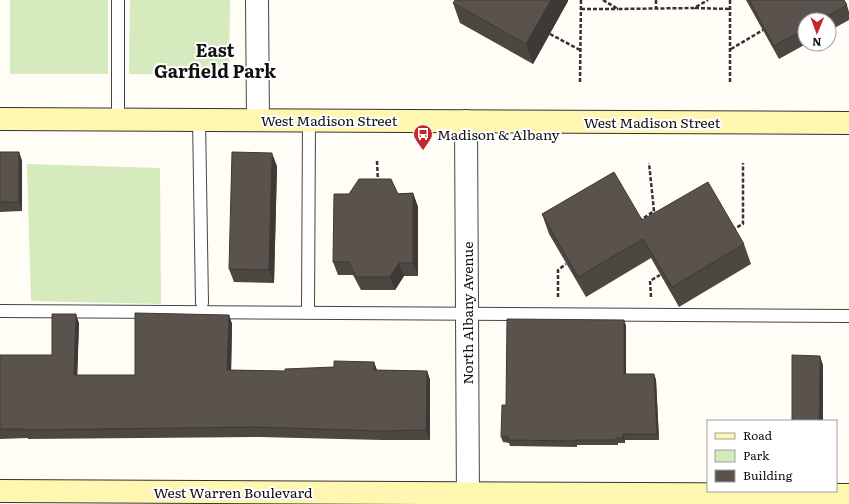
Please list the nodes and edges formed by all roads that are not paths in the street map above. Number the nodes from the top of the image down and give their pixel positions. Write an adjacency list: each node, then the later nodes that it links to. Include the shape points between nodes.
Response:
1 (118, 0): 5 (lane)
2 (257, 0): 6 (street)
3 (0, 119): 5 (main road, West Madison Street)
4 (199, 119): 5 (main road, West Madison Street); 6 (main road, West Madison Street); 10 (lane)
5 (118, 120)
6 (258, 120): 7 (main road, West Madison Street)
7 (309, 120): 8 (main road, West Madison Street); 12 (lane)
8 (466, 121): 9 (main road, West Madison Street); 13 (street, North Albany Avenue)
9 (849, 123)
10 (202, 303)
11 (0, 312): 12 (lane)
12 (308, 313): 13 (lane)
13 (467, 314): 14 (lane); 17 (street, North Albany Avenue)
14 (849, 316)
15 (0, 491): 17 (main road, West Warren Boulevard)
16 (849, 495): 17 (main road, West Warren Boulevard)
17 (468, 499)

